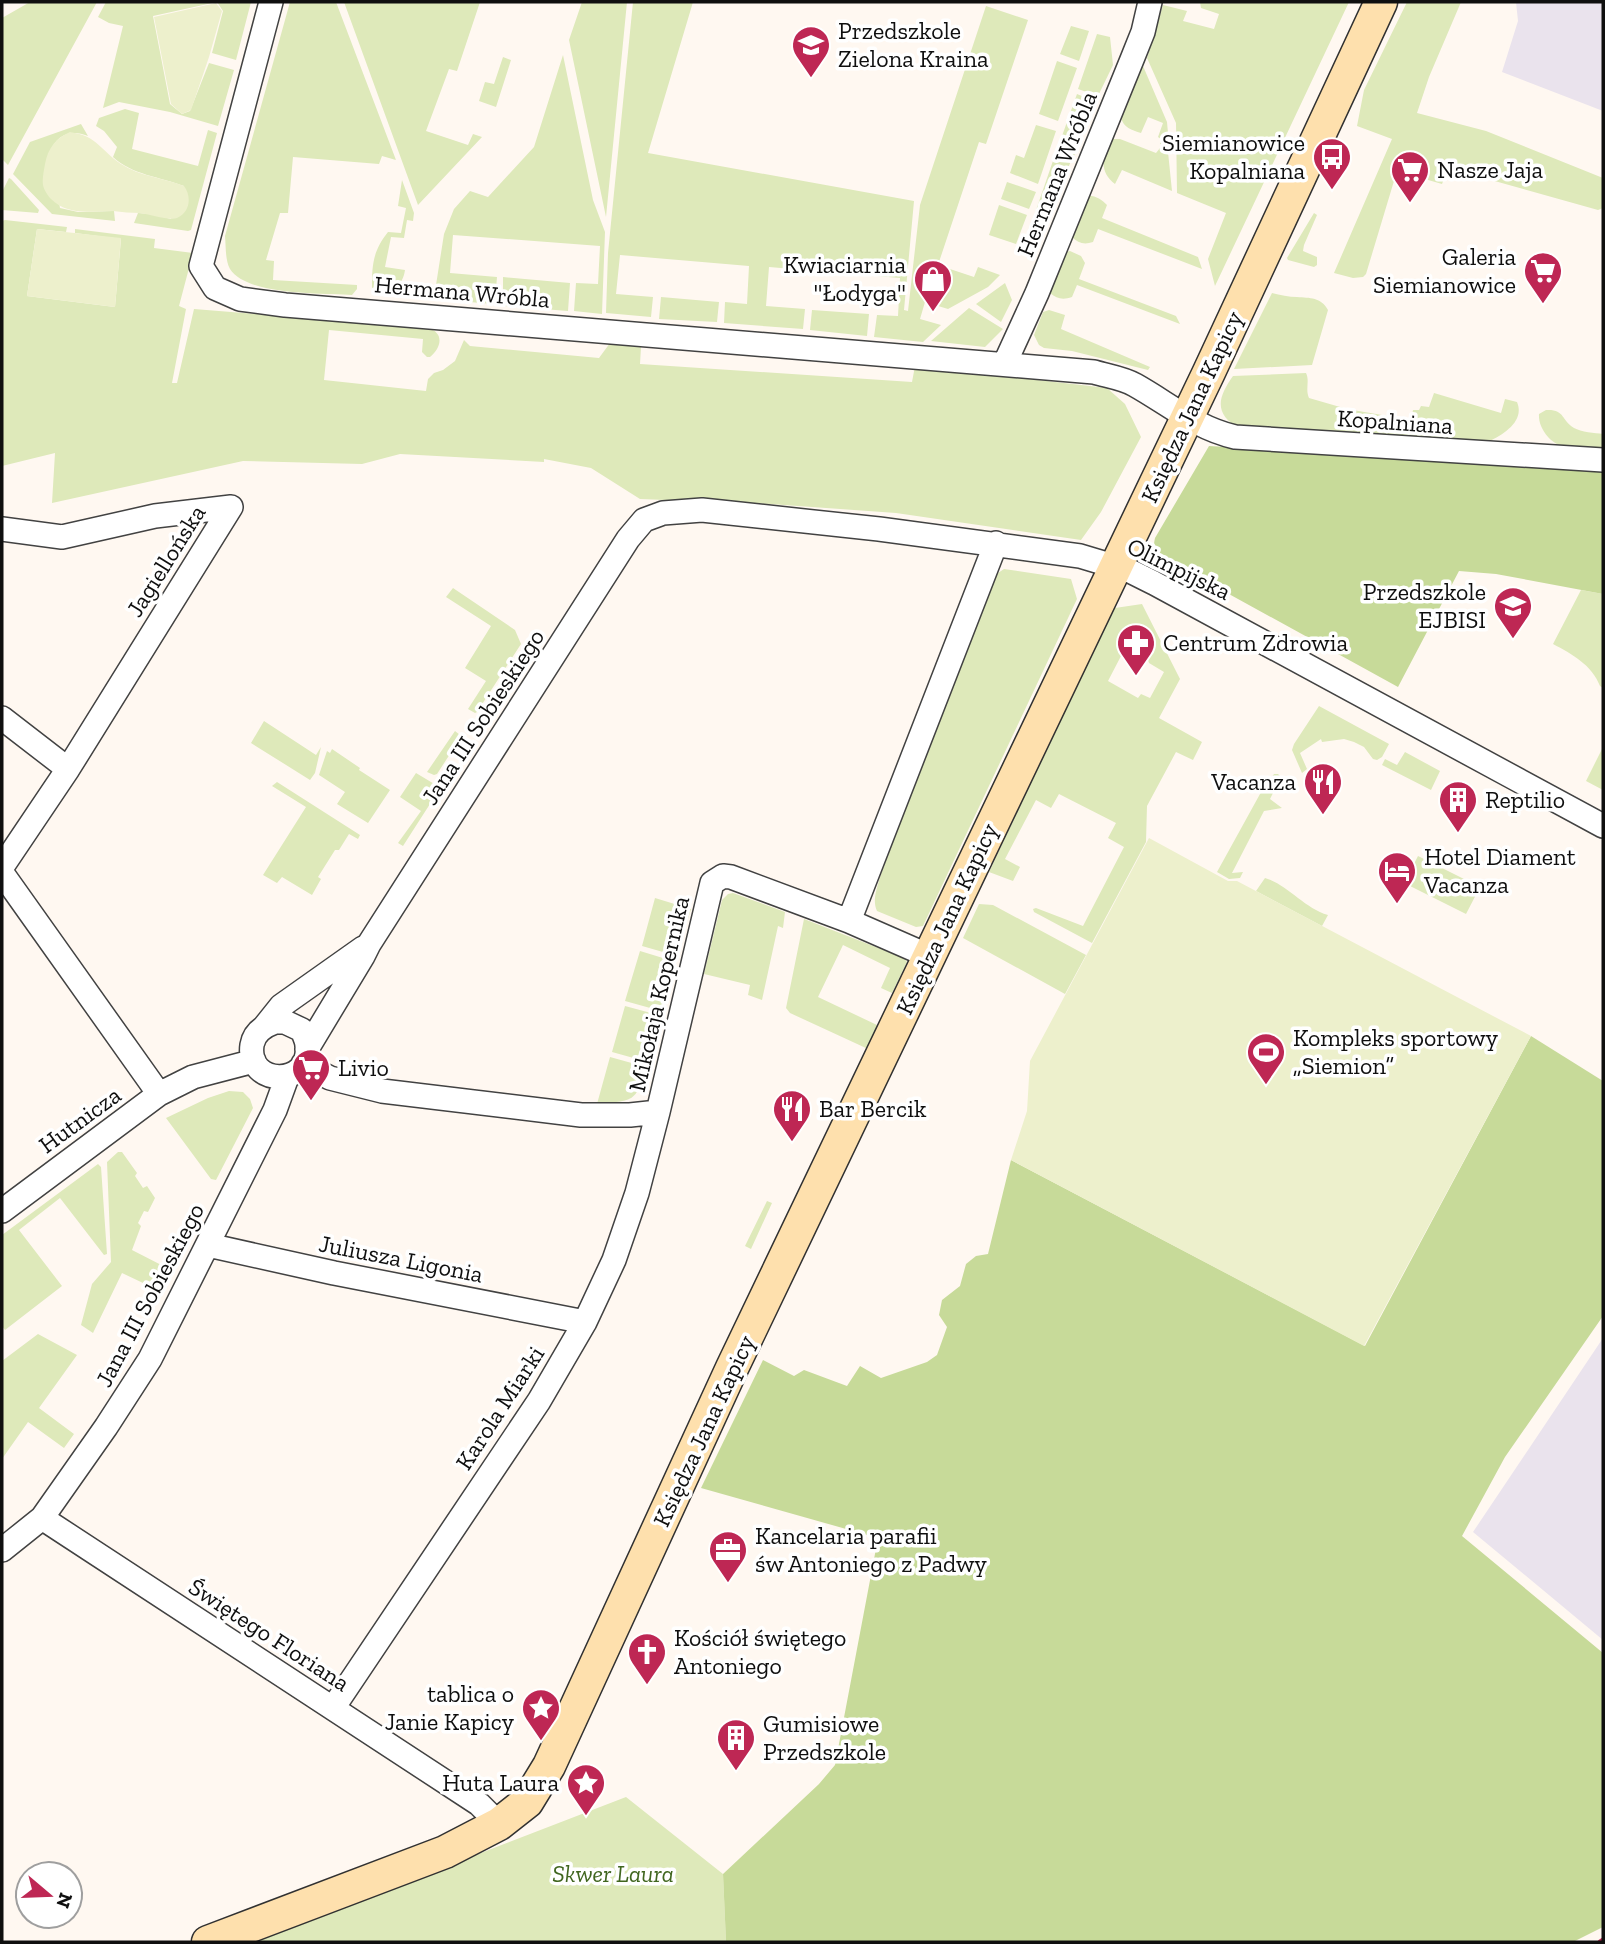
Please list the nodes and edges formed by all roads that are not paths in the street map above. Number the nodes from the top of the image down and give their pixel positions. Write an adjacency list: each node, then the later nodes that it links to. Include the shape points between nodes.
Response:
1 (271, 2): 4 (street, Hermana Wróbla, via 201,266 215,288 240,299 285,305)
2 (1150, 2): 4 (street, Hermana Wróbla, via 1133,57)
3 (1381, 2): 5 (street, Księdza Jana Kapicy)
4 (1005, 363): 5 (street, Hermana Wróbla, via 1094,372 1132,383)
5 (1187, 418): 6 (street, Kopalniana, via 1235,437); 10 (street, Księdza Jana Kapicy)
6 (1603, 460)
7 (643, 520): 9 (street, Olimpijska, via 663,513 702,510); 17 (street, Jana III Sobieskiego)
8 (2, 529): 12 (street, Jagiellońska, via 62,537 155,516 230,507)
9 (996, 543): 10 (street, Olimpijska); 16 (street)
10 (1116, 566): 13 (street, Olimpijska); 18 (street, Księdza Jana Kapicy)
11 (2, 718): 12 (street)
12 (68, 769): 14 (street, Jagiellońska)
13 (1603, 826)
14 (2, 867)
15 (2, 873): 21 (street)
16 (849, 921): 18 (street, Mikołaja Kopernika); 22 (street, Mikołaja Kopernika, via 731,877 712,883)
17 (369, 944): 19 (street, Jana III Sobieskiego, via 281,1006); 20 (street, Jana III Sobieskiego)
18 (929, 956): 29 (street, Księdza Jana Kapicy, via 549,1766 527,1802)
19 (257, 1042): 20 (street, via 257,1066 266,1074 277,1077); 20 (street, via 275,1022 302,1030); 21 (street, Hutnicza, via 203,1065 192,1077)
20 (299, 1063): 22 (street, Mikołaja Kopernika, via 330,1078 382,1091 580,1115); 24 (street, Jana III Sobieskiego)
21 (159, 1094): 23 (street, Hutnicza)
22 (659, 1112): 25 (street, Karola Miarki, via 638,1193)
23 (2, 1211)
24 (208, 1245): 25 (street, Juliusza Ligonia); 26 (street, Jana III Sobieskiego, via 150,1359)
25 (585, 1322): 28 (street, Karola Miarki, via 539,1401)
26 (42, 1518): 27 (street, Jana III Sobieskiego); 28 (street, Świętego Floriana)
27 (2, 1550)
28 (333, 1708): 29 (street, Świętego Floriana, via 479,1804)
29 (499, 1824): 30 (street, Księdza Jana Kapicy, via 445,1852)
30 (208, 1942)

